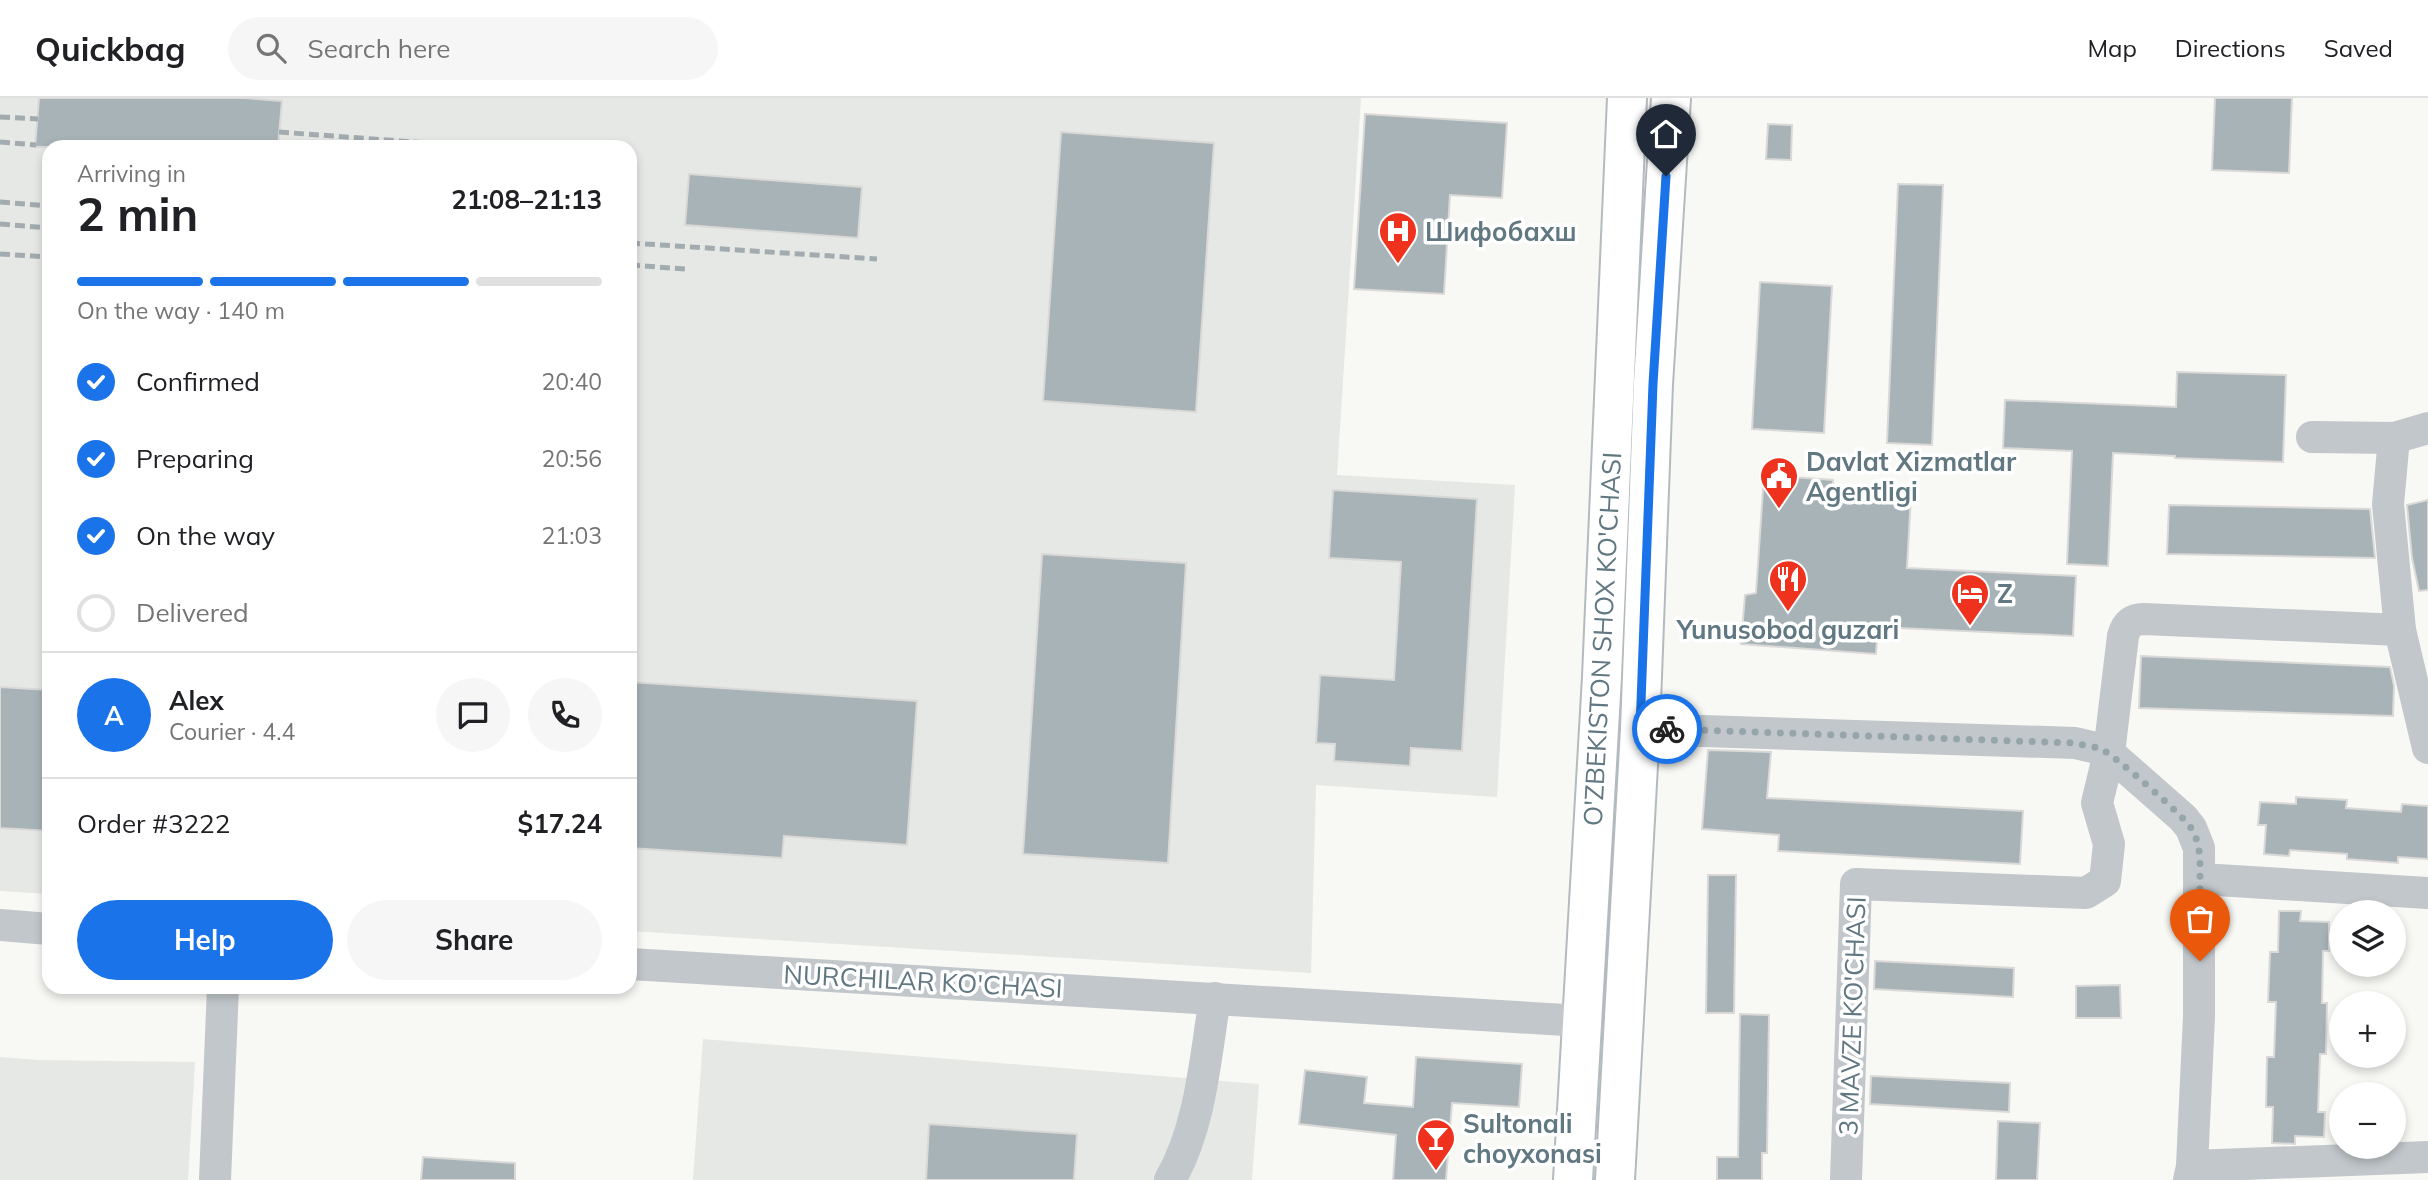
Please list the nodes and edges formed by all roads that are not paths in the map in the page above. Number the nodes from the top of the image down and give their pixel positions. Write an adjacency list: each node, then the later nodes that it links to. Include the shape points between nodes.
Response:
1 (1627, 98): 17 (main road, O'ZBEKISTON SHOX KO'CHASI)
2 (1671, 98): 7 (main road, O'ZBEKISTON SHOX KO'CHASI, via 1653,384)
3 (2428, 428): 5 (street)
4 (2312, 437): 5 (street)
5 (2394, 438): 6 (street, via 2388,504)
6 (2400, 630): 8 (street); 9 (street, 3 MAVZE KO'CHASI, via 2136,619 2123,636)
7 (1640, 729): 9 (street, via 2074,743); 23 (main road, O'ZBEKISTON SHOX KO'CHASI)
8 (2428, 748)
9 (2109, 753): 10 (street, via 2191,828 2199,848); 24 (street, 3 MAVZE KO'CHASI, via 2097,803 2109,844 2105,881 2086,893 1856,884)
10 (2201, 879): 11 (street); 19 (street)
11 (2428, 892)
12 (0, 925): 13 (street)
13 (42, 928)
14 (637, 964): 16 (street, NURCHILAR KO'CHASI)
15 (223, 994): 20 (street)
16 (1215, 998): 17 (street, NURCHILAR KO'CHASI); 21 (street, via 1199,1099 1188,1141)
17 (1582, 1021): 22 (main road, O'ZBEKISTON SHOX KO'CHASI)
18 (2428, 1157): 19 (street)
19 (2191, 1173)
20 (215, 1180)
21 (1170, 1180)
22 (1573, 1180)
23 (1615, 1180)
24 (1846, 1180)

